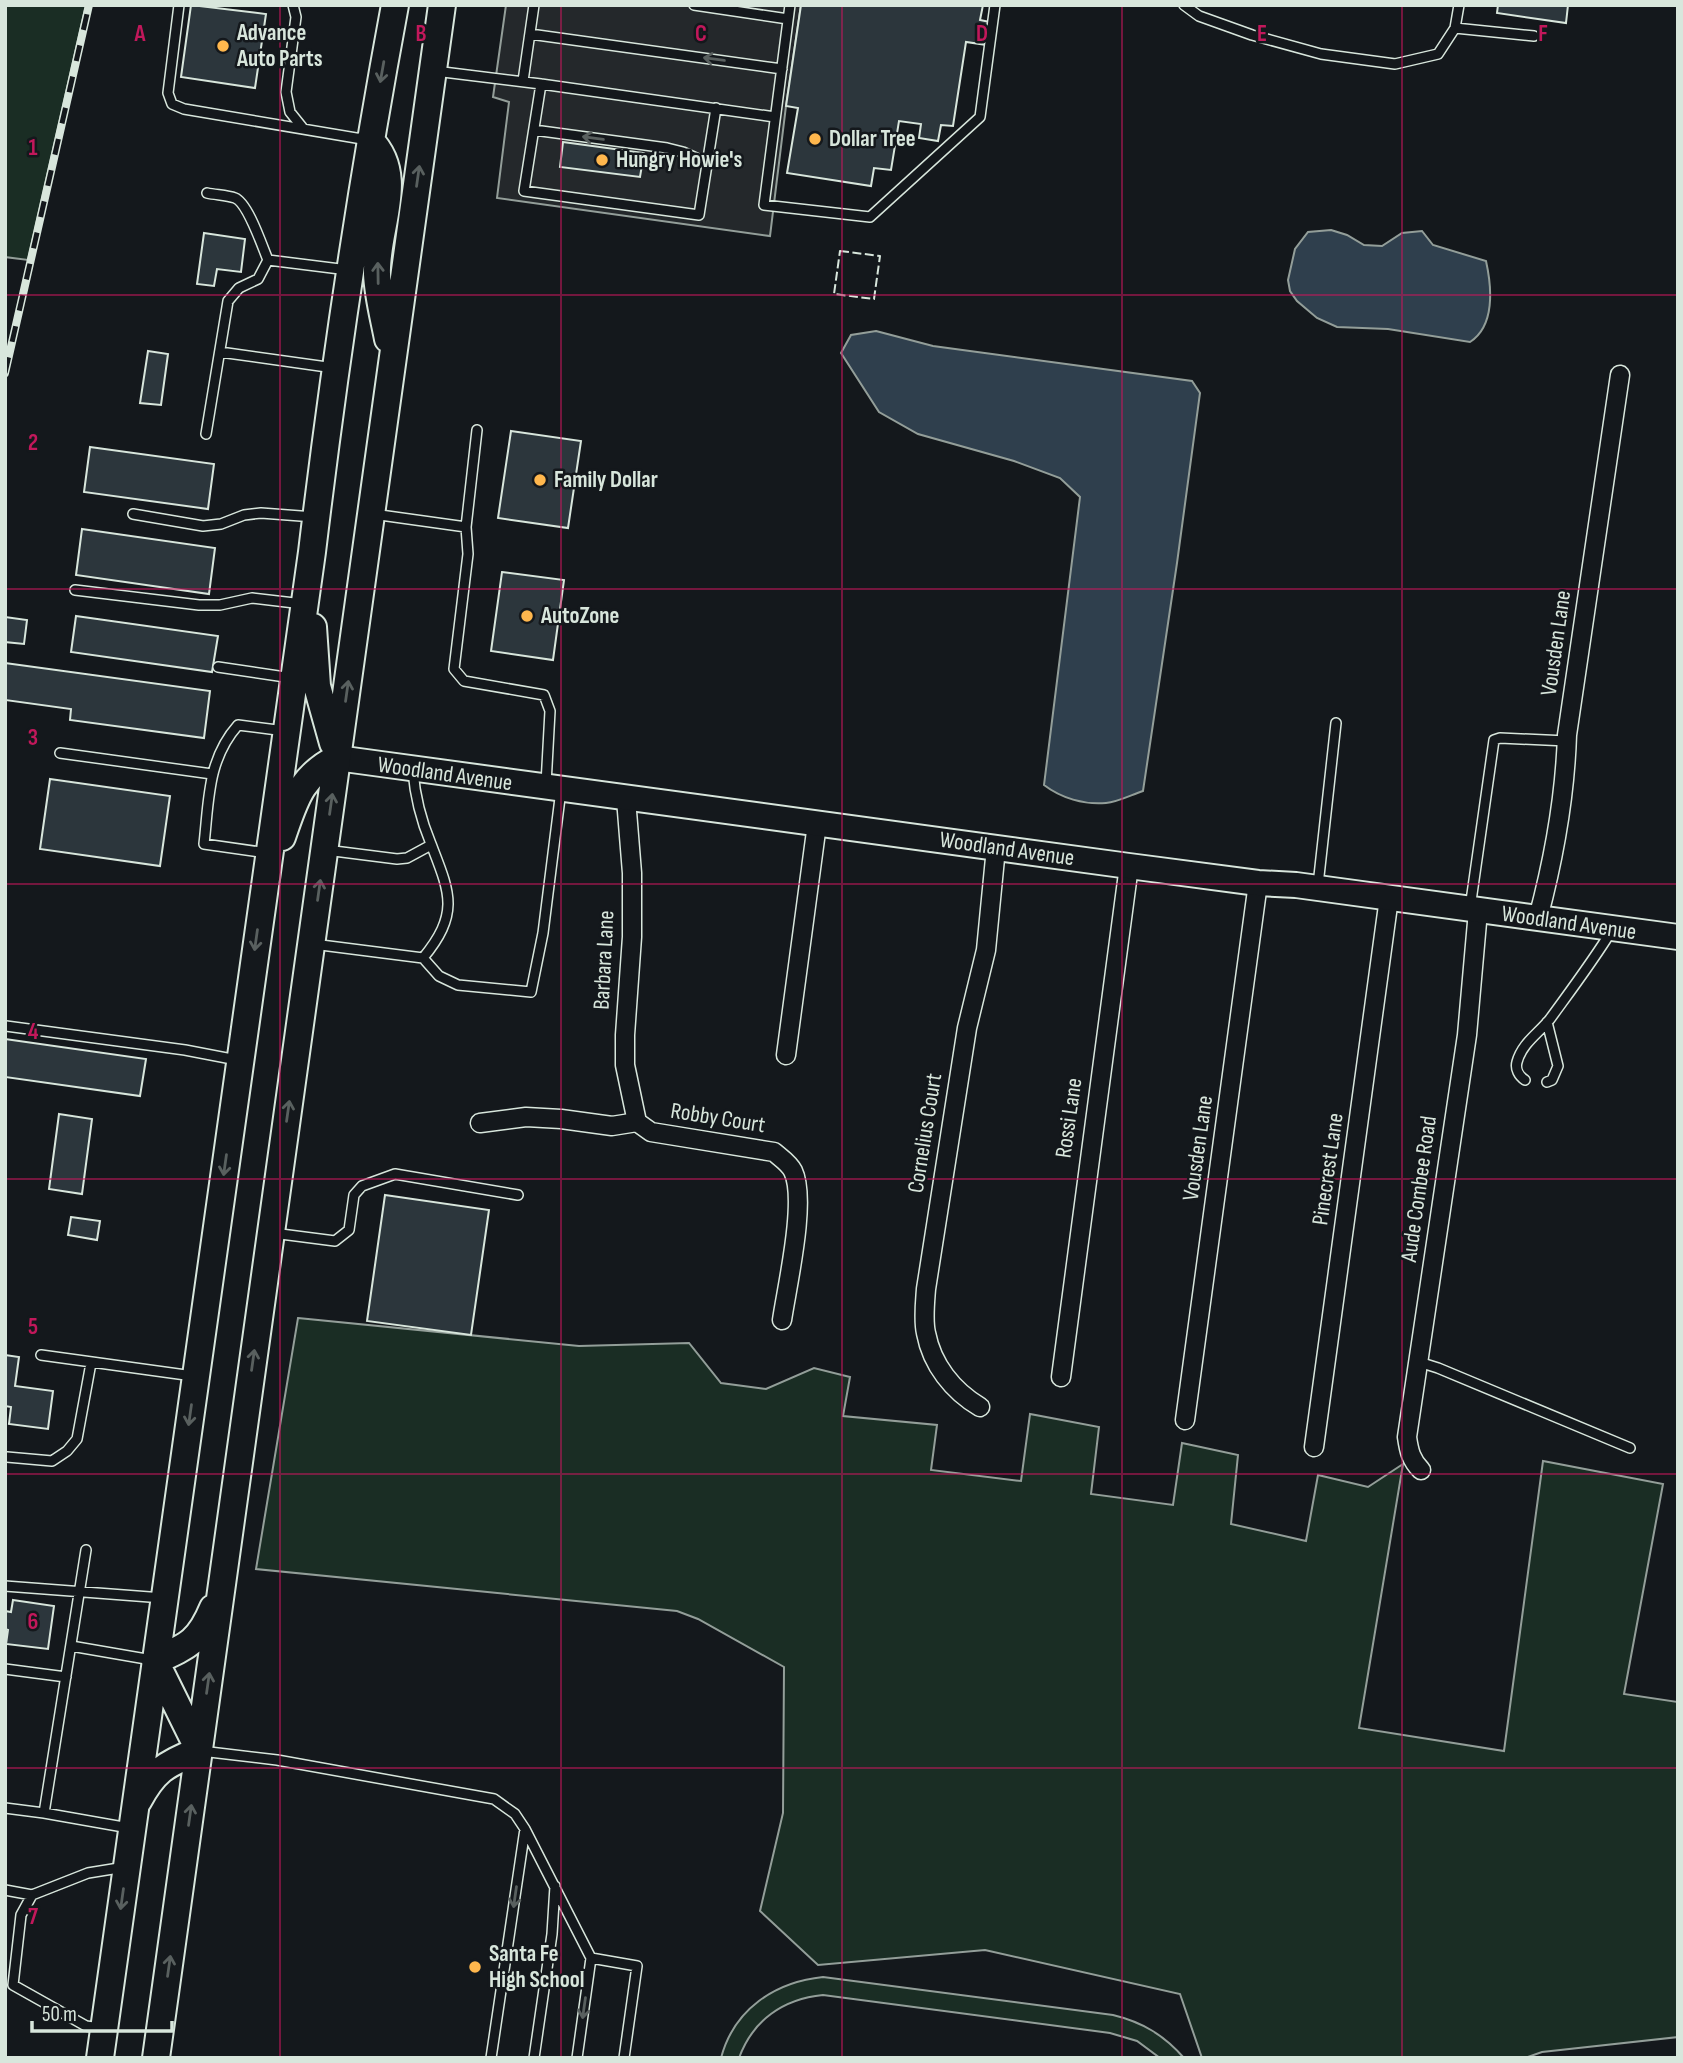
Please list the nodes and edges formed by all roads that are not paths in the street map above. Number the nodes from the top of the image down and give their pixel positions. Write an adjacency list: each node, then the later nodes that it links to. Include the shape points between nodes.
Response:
1 (179, 5): 21 (lane, via 168,93 172,104)
2 (293, 5): 21 (lane, via 296,17 286,92 290,112)
3 (395, 5): 23 (main road, one-way to 23)
4 (442, 5): 16 (main road)
5 (534, 5): 13 (lane)
6 (694, 5): 11 (lane)
7 (790, 5): 11 (lane)
8 (995, 5): 20 (lane, via 981,117 870,217 764,205)
9 (1184, 5): 12 (lane, via 1199,16 1252,35 1321,54 1395,64 1438,54)
10 (1459, 5): 12 (lane)
11 (788, 19): 15 (lane)
12 (1455, 28): 14 (lane)
13 (530, 34): 15 (lane, one-way to 13); 17 (lane)
14 (1534, 36)
15 (782, 69): 20 (lane)
16 (433, 71): 17 (lane); 29 (main road, one-way to 16)
17 (523, 81): 18 (lane)
18 (541, 84): 19 (lane); 22 (lane)
19 (716, 108): 20 (lane); 24 (lane)
20 (775, 117)
21 (302, 127): 23 (lane)
22 (534, 130): 24 (lane, one-way to 22, via 667,148); 24 (lane, via 524,191 699,215)
23 (370, 140): 27 (main road); 29 (main road, one-way to 23, via 377,274 389,175)
24 (707, 163)
25 (208, 193): 26 (lane, via 237,198 244,205)
26 (268, 260): 27 (lane); 28 (lane, via 258,279 239,288 228,301)
27 (350, 271): 30 (main road)
28 (220, 352): 30 (lane); 33 (lane)
29 (392, 364): 35 (main road)
30 (335, 369): 36 (main road)
31 (1619, 375): 45 (street, Vousden Lane)
32 (477, 430): 37 (lane)
33 (206, 434)
34 (133, 514): 36 (lane, via 203,526 261,513)
35 (371, 514): 37 (lane); 47 (main road, one-way to 35)
36 (316, 517): 38 (main road)
37 (466, 527): 50 (lane, via 454,669 464,681 544,695 550,711)
38 (312, 552): 40 (main road); 47 (main road, via 317,686)
39 (75, 590): 40 (lane, via 199,606 252,598)
40 (304, 604): 42 (main road)
41 (218, 667): 42 (lane)
42 (294, 678): 44 (main road)
43 (1336, 723): 59 (lane)
44 (286, 731): 49 (lane, via 238,725 224,741); 56 (main road)
45 (1567, 741): 62 (lane, via 1494,740); 63 (street, Vousden Lane, via 1565,783)
46 (60, 753): 49 (lane)
47 (337, 758): 48 (street, Woodland Avenue); 55 (main road, one-way to 47); 61 (main road, via 303,784)
48 (412, 769): 50 (street, Woodland Avenue); 53 (lane)
49 (212, 774): 56 (lane, via 204,845)
50 (554, 789): 51 (street, Woodland Avenue); 67 (lane, via 542,933 531,992 458,985 439,976)
51 (626, 799): 52 (street, Woodland Avenue); 74 (street, Barbara Lane, via 632,924 625,1065)
52 (817, 824): 54 (street, Woodland Avenue); 70 (street)
53 (431, 845): 55 (lane, via 397,859); 67 (lane, via 449,906 436,942)
54 (996, 848): 57 (street, Woodland Avenue); 84 (street, Cornelius Court, via 986,950 967,1028 926,1289 925,1332 940,1370 963,1397)
55 (324, 850): 66 (main road, one-way to 55)
56 (268, 853): 61 (main road)
57 (1129, 866): 58 (street, Woodland Avenue); 83 (street, Rossi Lane)
58 (1258, 883): 59 (street, Woodland Avenue); 85 (street, Vousden Lane)
59 (1318, 888): 60 (street, Woodland Avenue)
60 (1389, 898): 62 (street, Woodland Avenue); 86 (street, Pinecrest Lane)
61 (262, 899): 71 (main road, one-way to 71)
62 (1474, 910): 63 (street, Woodland Avenue); 80 (street, Aude Combee Road, via 1467,1035)
63 (1538, 918): 64 (street, Woodland Avenue)
64 (1613, 928): 65 (street, Woodland Avenue); 68 (lane)
65 (1678, 937)
66 (311, 943): 67 (lane); 77 (main road, one-way to 66)
67 (423, 958)
68 (1547, 1023): 72 (lane, via 1519,1058 1516,1066); 73 (lane, via 1558,1066)
69 (6, 1026): 71 (lane)
70 (786, 1055)
71 (239, 1061): 82 (main road, one-way to 82)
72 (1525, 1080)
73 (1547, 1083)
74 (637, 1122): 75 (street, Robby Court, via 612,1126 526,1117); 78 (street, Robby Court, via 651,1132 774,1152 789,1164 795,1174 797,1199)
75 (480, 1123)
76 (518, 1195): 77 (lane, via 395,1174 362,1186 354,1195 349,1230 335,1241)
77 (271, 1233): 92 (main road, one-way to 77)
78 (782, 1320)
79 (41, 1355): 81 (lane)
80 (1419, 1362): 87 (lane); 89 (street, Aude Combee Road, via 1407,1437 1413,1462)
81 (91, 1363): 82 (lane); 88 (lane, via 77,1439 67,1451 52,1461)
82 (195, 1376): 94 (main road, one-way to 94)
83 (1062, 1377)
84 (980, 1407)
85 (1185, 1420)
86 (1314, 1447)
87 (1630, 1448)
88 (7, 1457)
89 (1421, 1470)
90 (86, 1550): 93 (lane)
91 (5, 1586): 93 (lane)
92 (222, 1588): 96 (main road, via 198,1636); 99 (main road, one-way to 92)
93 (79, 1592): 94 (lane); 95 (lane)
94 (164, 1598): 96 (main road)
95 (71, 1646): 96 (lane); 98 (lane)
96 (155, 1661): 99 (main road); 102 (main road)
97 (5, 1669): 98 (lane)
98 (66, 1678): 101 (lane)
99 (199, 1750): 102 (main road, via 165,1766 150,1780); 103 (lane, via 494,1799 515,1814); 111 (main road, one-way to 99)
100 (5, 1808): 101 (lane)
101 (44, 1813): 102 (lane)
102 (134, 1817): 104 (main road)
103 (525, 1829): 105 (lane); 112 (lane, one-way to 112)
104 (127, 1867): 107 (lane, via 88,1873); 109 (main road, one-way to 109)
105 (555, 1885): 108 (lane); 113 (lane)
106 (5, 1890): 107 (lane)
107 (32, 1895): 109 (lane, via 21,1915 13,1985 86,2026)
108 (591, 1958): 114 (lane, one-way to 114); 115 (lane, via 637,1966)
109 (104, 2029): 110 (main road)
110 (100, 2058)
111 (156, 2058)
112 (491, 2058)
113 (534, 2058)
114 (577, 2058)
115 (624, 2058)

